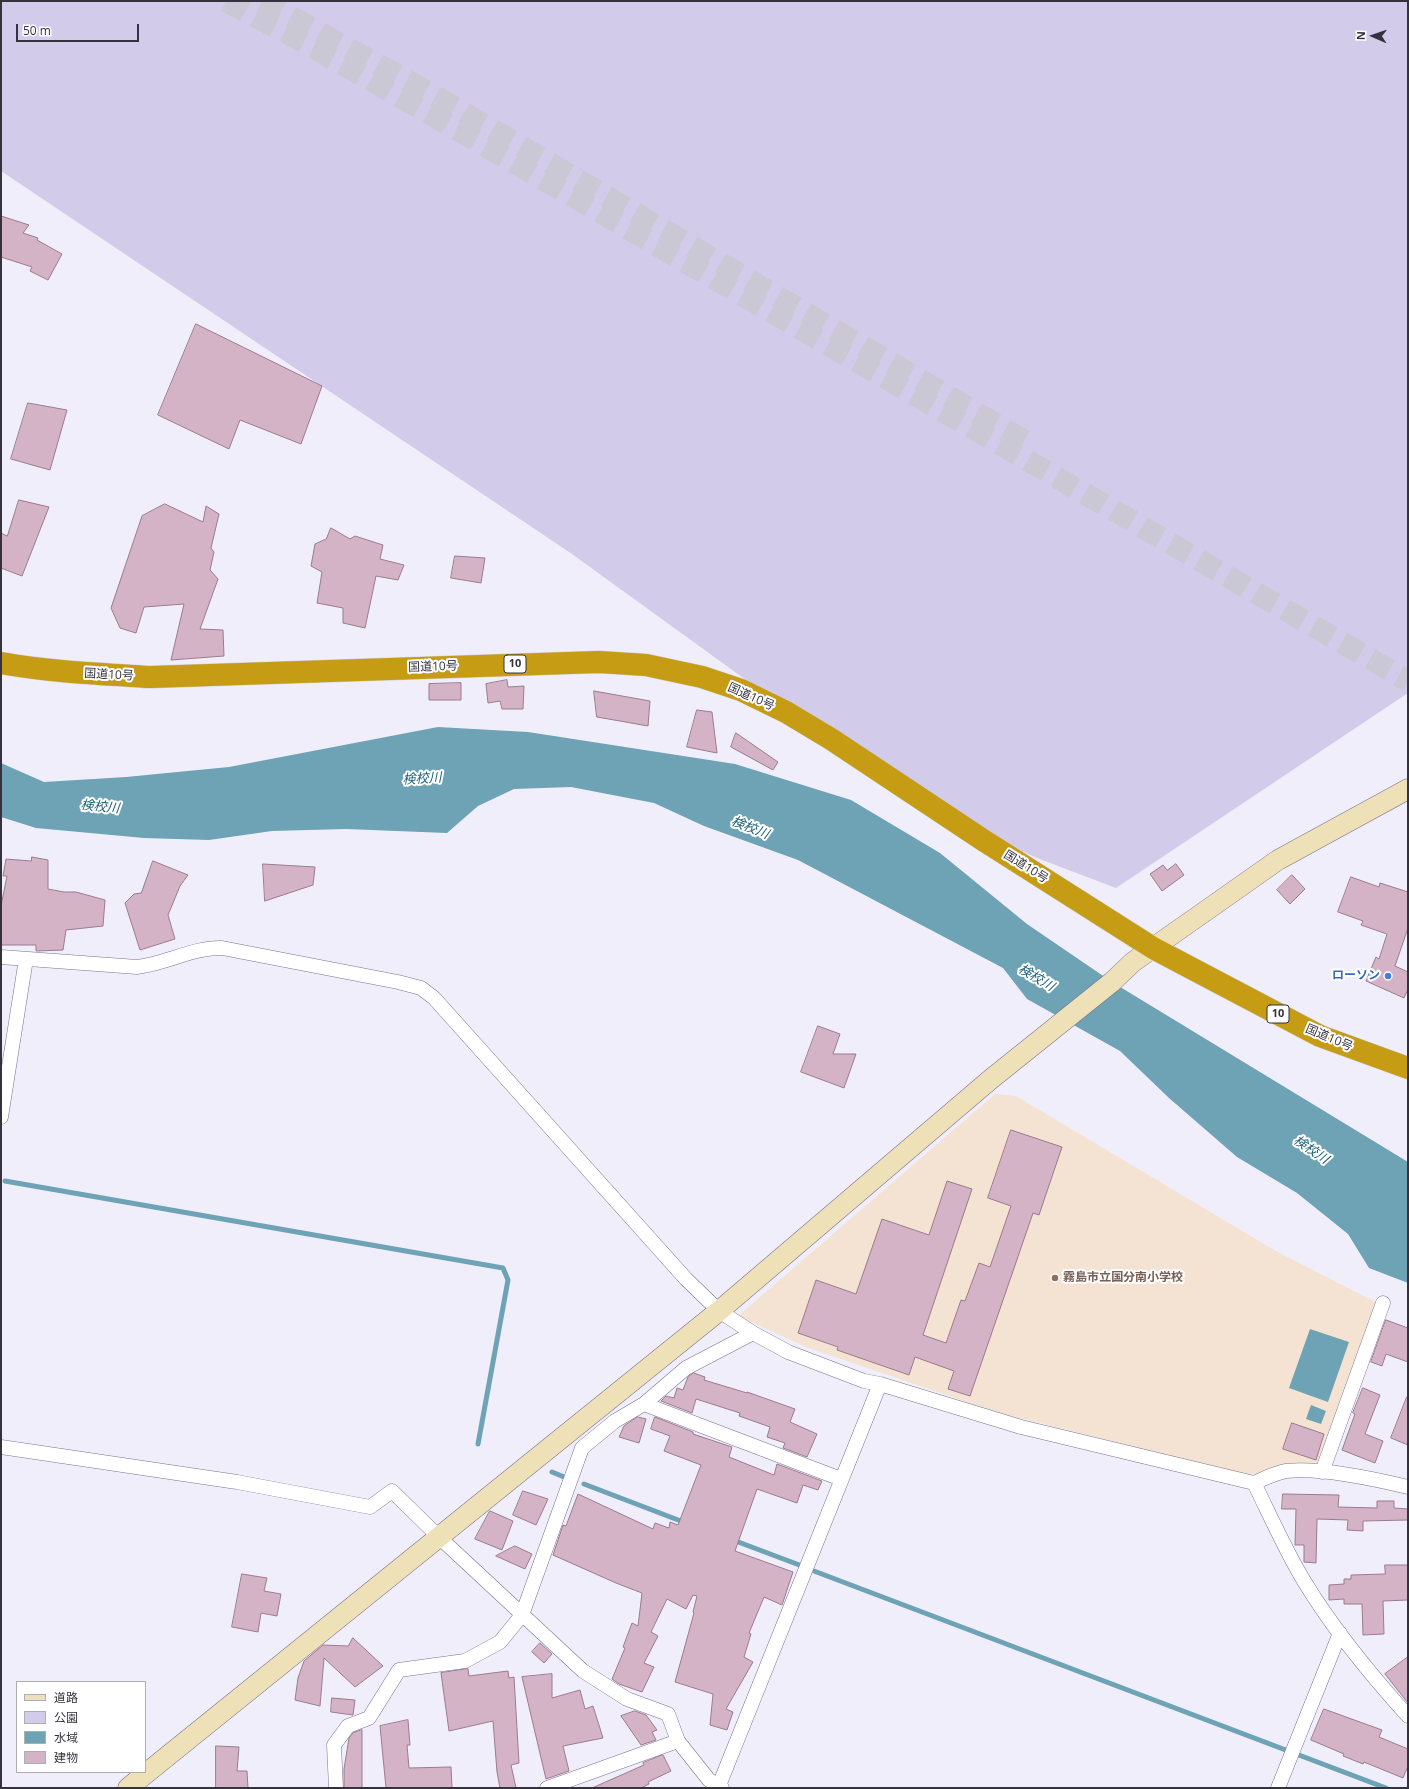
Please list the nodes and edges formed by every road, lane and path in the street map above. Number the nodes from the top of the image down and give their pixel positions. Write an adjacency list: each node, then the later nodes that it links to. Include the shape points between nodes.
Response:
1 (1, 663): 3 (highway, 国道10号 / 10, via 84,674 151,677 599,662 646,665 702,677 741,690 832,739 983,840)
2 (1408, 789): 3 (main road, via 1278,860)
3 (1153, 948): 6 (highway, 国道10号 / 10, via 1320,1036); 9 (main road, via 991,1079)
4 (1, 957): 5 (street)
5 (26, 959): 7 (street); 9 (street, via 137,967 152,965 210,947 421,988 434,998 686,1279)
6 (1408, 1068)
7 (1, 1117)
8 (1383, 1303): 14 (street)
9 (719, 1311): 10 (street); 18 (main road)
10 (753, 1333): 11 (street, via 788,1352); 12 (street, via 686,1368)
11 (880, 1384): 15 (street); 16 (street, via 1021,1427)
12 (644, 1404): 15 (street); 19 (street, via 614,1420 582,1448)
13 (1, 1447): 18 (street, via 237,1482 370,1507 392,1491)
14 (1322, 1472): 16 (street, via 1287,1471); 17 (street)
15 (841, 1479): 26 (street)
16 (1254, 1483): 20 (street, via 1303,1580)
17 (1408, 1487)
18 (439, 1537): 19 (street); 23 (main road)
19 (522, 1615): 22 (street, via 583,1671 627,1700 668,1714); 24 (street, via 500,1642 465,1661 400,1670 369,1718 348,1726 334,1745)
20 (1340, 1633): 21 (street, via 1372,1676); 27 (street)
21 (1408, 1716)
22 (678, 1741): 25 (street); 26 (street, via 709,1780)
23 (128, 1788)
24 (336, 1788)
25 (547, 1788)
26 (719, 1788)
27 (1278, 1788)

